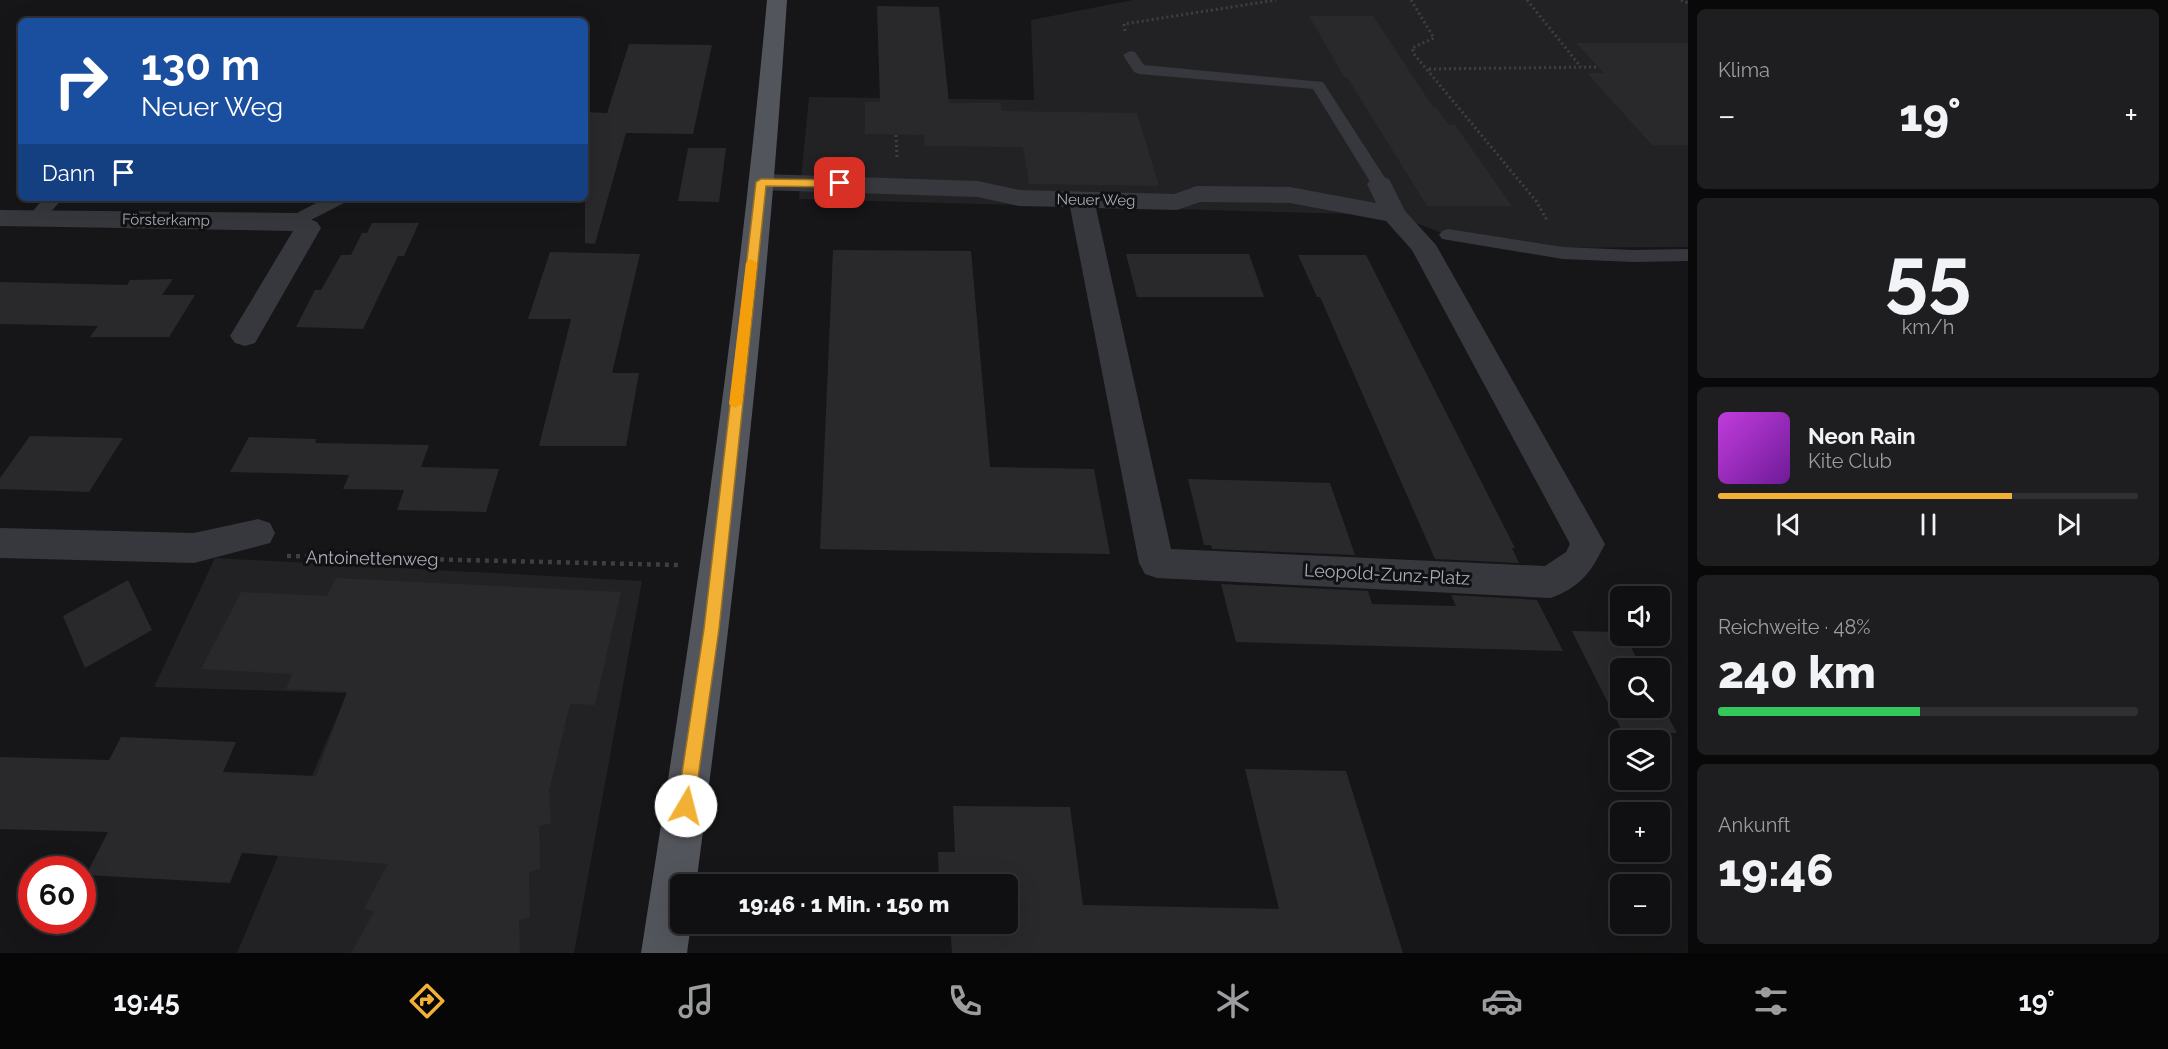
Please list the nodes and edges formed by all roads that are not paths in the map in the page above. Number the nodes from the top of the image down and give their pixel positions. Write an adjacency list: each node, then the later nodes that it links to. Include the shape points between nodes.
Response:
1 (777, 0): 3 (main road)
2 (1130, 55): 4 (lane, via 1139,69 1318,86)
3 (761, 182): 5 (street, Neuer Weg, via 967,188 1019,198); 17 (main road, via 711,629)
4 (1380, 184): 8 (street)
5 (1081, 199): 8 (street, Neuer Weg, via 1177,202 1197,194 1290,195); 8 (street, Leopold-Zunz-Platz, via 1157,563 1551,582 1578,563 1588,544 1423,245)
6 (51, 201): 10 (lane)
7 (334, 201): 11 (lane, Försterkamp)
8 (1394, 215)
9 (0, 218): 10 (street, Försterkamp)
10 (36, 218): 11 (street, Försterkamp)
11 (295, 221): 14 (street, via 308,228)
12 (1448, 235): 13 (lane, via 1563,253)
13 (1688, 255)
14 (245, 336)
15 (258, 533): 16 (street, via 194,548)
16 (0, 543)
17 (664, 953)

